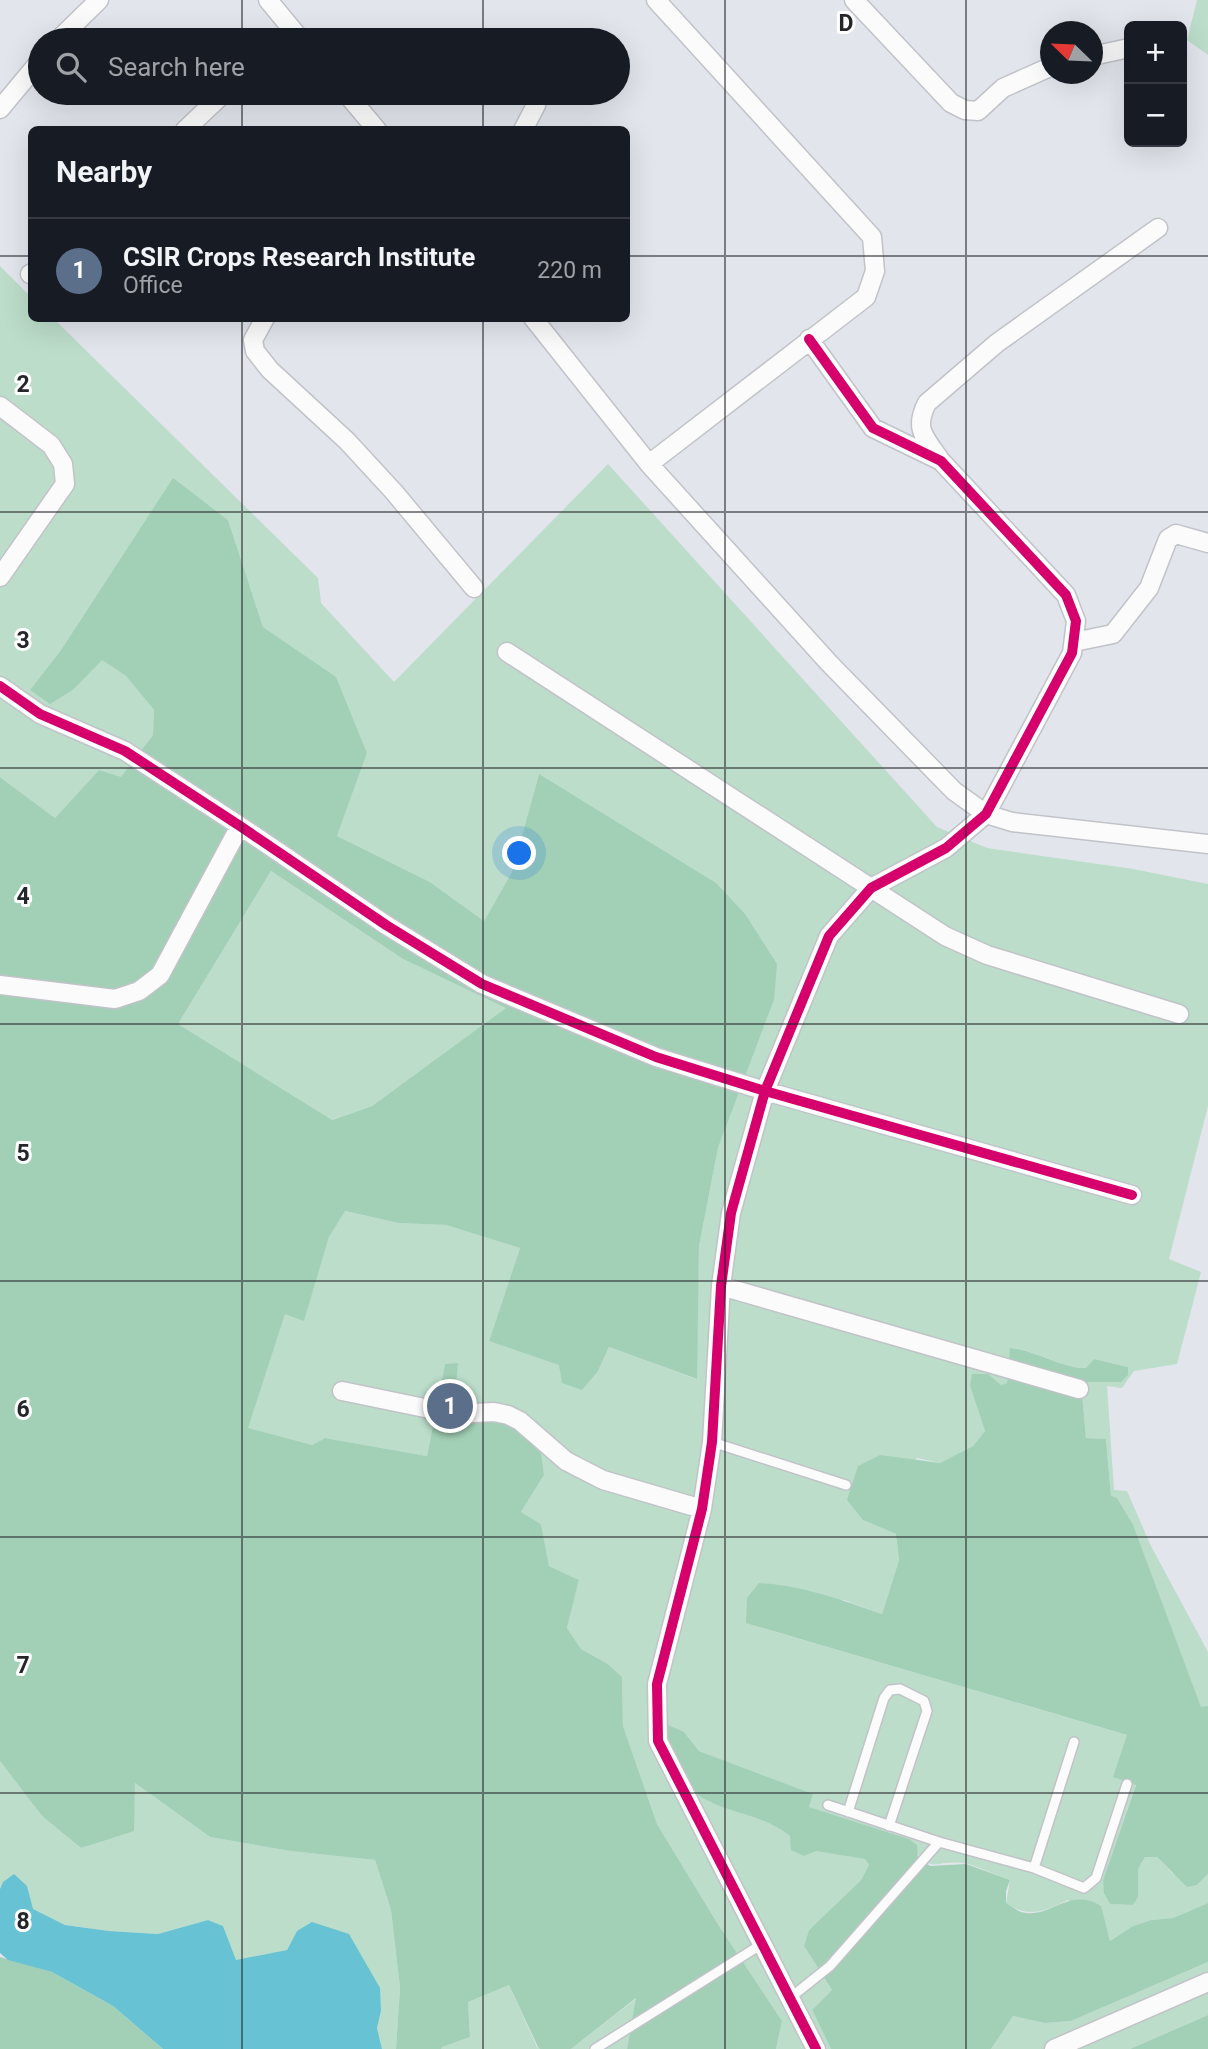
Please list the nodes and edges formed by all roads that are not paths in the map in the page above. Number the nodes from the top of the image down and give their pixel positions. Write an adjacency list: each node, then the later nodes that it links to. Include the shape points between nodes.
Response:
1 (99, 0): 5 (street)
2 (268, 0): 6 (street)
3 (656, 0): 21 (street, via 872,237 875,271 866,297)
4 (854, 0): 9 (street, via 951,103 965,110 978,111 1003,88)
5 (70, 28)
6 (285, 28)
7 (1124, 49): 8 (street)
8 (1103, 53)
9 (1040, 72)
10 (28, 75): 14 (street)
11 (211, 105): 15 (street)
12 (356, 105): 16 (street)
13 (536, 105): 17 (street)
14 (0, 109)
15 (189, 126)
16 (374, 126)
17 (525, 126)
18 (1158, 228): 23 (street, via 997,343 927,403 920,416 921,433)
19 (262, 322): 27 (street, via 253,340 254,351 356,451)
20 (536, 322): 24 (street)
21 (809, 339): 23 (street, via 873,428); 24 (street)
22 (0, 406): 26 (street, via 51,445 64,464 65,484)
23 (941, 461): 28 (street, via 1066,595 1076,621)
24 (649, 464): 31 (street, via 865,700 954,791)
25 (1208, 543): 28 (street, via 1176,534 1168,539 1149,588 1113,634)
26 (0, 577)
27 (474, 588)
28 (1073, 642): 31 (street, via 1072,653)
29 (507, 652): 34 (street)
30 (0, 687): 32 (street, via 40,714 125,751)
31 (986, 814): 33 (street, via 1012,822); 34 (street, via 946,848)
32 (240, 826): 35 (street, via 160,975 139,991 115,999); 37 (street, via 482,984 656,1057)
33 (1208, 844)
34 (871, 888): 36 (street, via 945,936 986,955); 37 (street, via 829,936)
35 (0, 985)
36 (1179, 1014)
37 (765, 1091): 38 (street); 39 (street, via 731,1213)
38 (1132, 1195)
39 (721, 1286): 40 (street); 42 (street)
40 (1079, 1389)
41 (342, 1391): 44 (street, via 454,1414 508,1415 566,1461 603,1480)
42 (712, 1442): 43 (lane); 44 (street)
43 (846, 1485)
44 (702, 1509): 52 (street, via 657,1684 658,1741)
45 (1074, 1742): 51 (lane)
46 (1127, 1784): 51 (lane, via 1090,1885 1084,1888)
47 (828, 1805): 48 (lane)
48 (848, 1812): 49 (lane); 49 (lane, via 884,1698 890,1690 900,1689 924,1701 927,1711)
49 (889, 1826): 50 (lane)
50 (939, 1842): 51 (lane); 54 (lane, via 830,1966)
51 (1034, 1868)
52 (762, 1944): 54 (street); 55 (lane)
53 (1208, 1982): 57 (street)
54 (790, 1998): 56 (street)
55 (595, 2049)
56 (816, 2049)
57 (1054, 2049)

